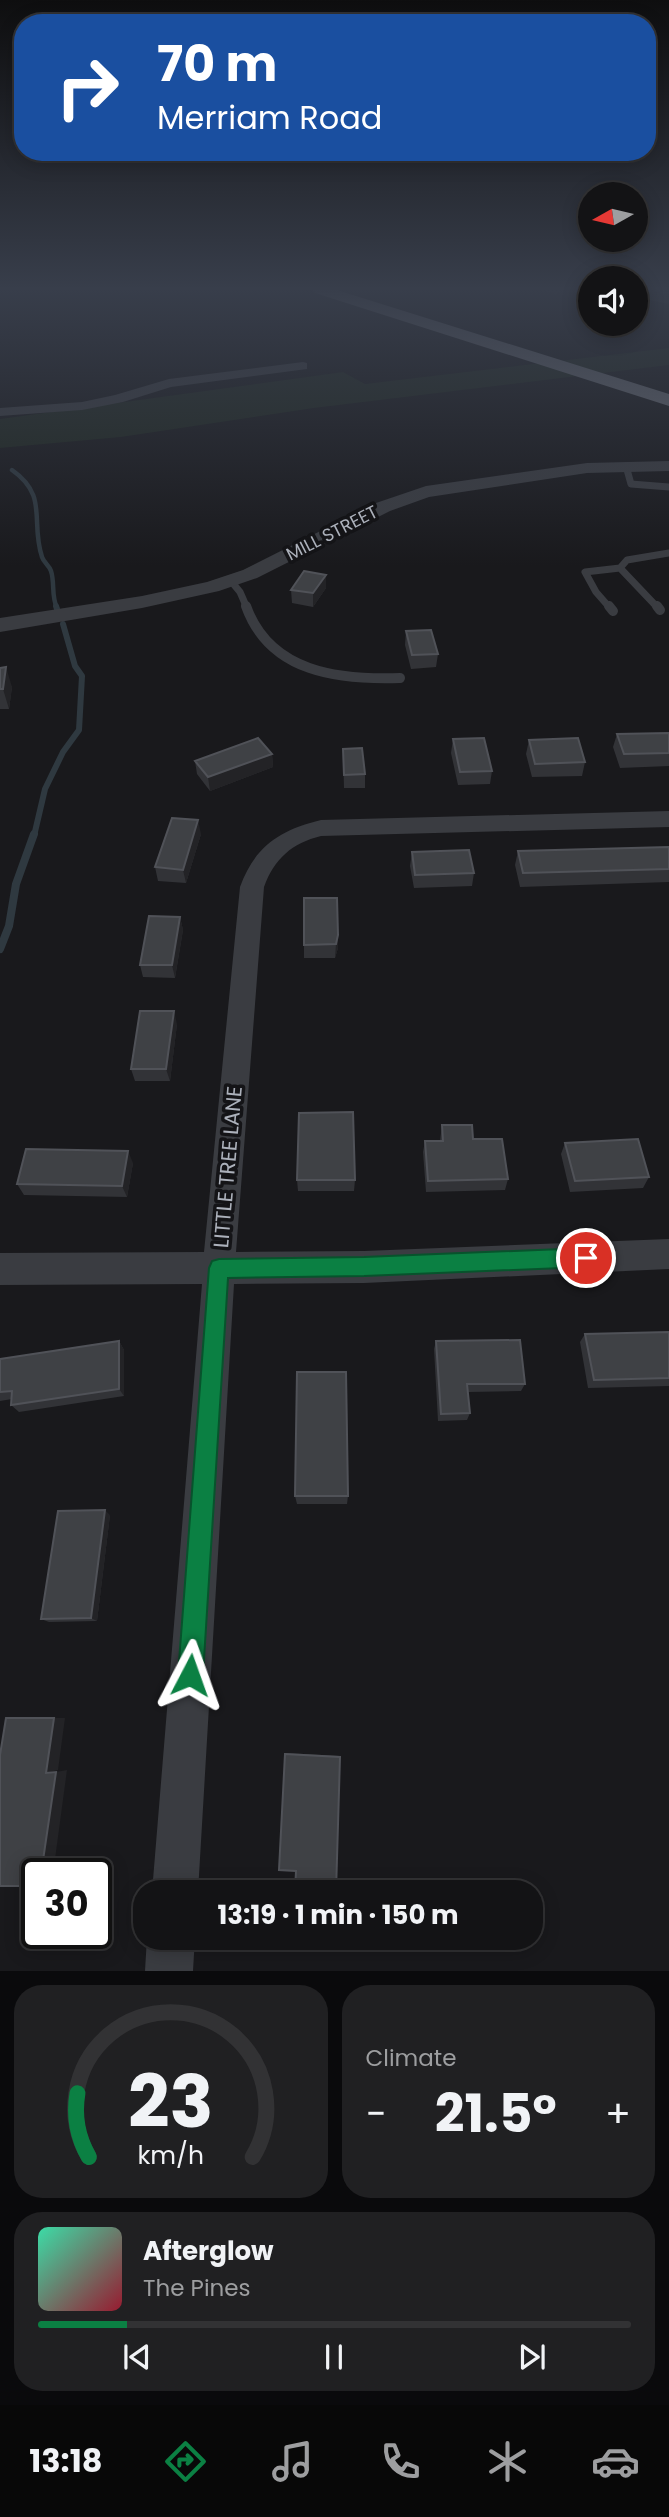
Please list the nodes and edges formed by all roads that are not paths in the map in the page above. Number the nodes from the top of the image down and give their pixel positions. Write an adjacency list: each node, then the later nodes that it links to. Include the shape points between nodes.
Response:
1 (177, 382): 4 (street, via 82,406)
2 (612, 382): 3 (highway)
3 (669, 400)
4 (0, 412)
5 (626, 466): 6 (street, MILL STREET); 7 (lane, via 631,484); 10 (street, MILL STREET, via 426,492)
6 (669, 466)
7 (669, 487)
8 (669, 553): 9 (lane, via 627,560)
9 (620, 568): 11 (lane); 12 (lane, via 585,572)
10 (232, 581): 13 (street, MILL STREET, via 170,597); 14 (lane, via 244,594 256,628 291,660 334,678)
11 (660, 610)
12 (613, 611)
13 (0, 625)
14 (400, 678)
15 (669, 819): 17 (street, LITTLE TREE LANE, via 321,828 273,847 262,859 252,887)
16 (669, 1254): 17 (street, via 364,1267)
17 (219, 1268): 18 (street); 19 (street, LITTLE TREE LANE)
18 (0, 1269)
19 (176, 1880)
20 (170, 1950): 21 (street)
21 (169, 1971)

